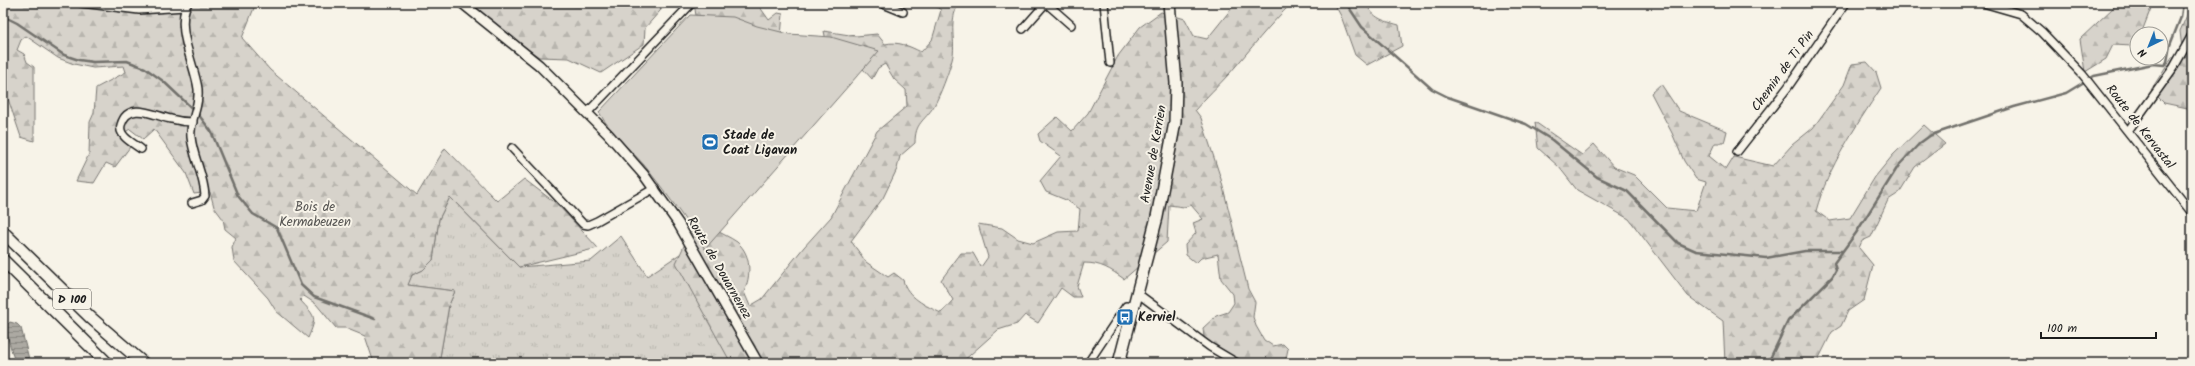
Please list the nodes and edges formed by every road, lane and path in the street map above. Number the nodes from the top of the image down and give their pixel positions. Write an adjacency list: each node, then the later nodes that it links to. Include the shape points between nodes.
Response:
1 (81, 3): 10 (street, via 138,10)
2 (462, 3): 16 (main road, Route de Douarnenez, via 539,65)
3 (881, 3): 11 (street)
4 (1104, 3): 15 (street)
5 (1169, 3): 27 (main road, Avenue de Kerrien, via 1176,73 1176,108 1157,217)
6 (1846, 3): 21 (street, Chemin de Ti Pin, via 1788,86)
7 (1983, 3): 18 (street, Route de Kervastal, via 2014,11 2028,19 2083,75)
8 (691, 4): 16 (street)
9 (1043, 4): 12 (street); 13 (street)
10 (186, 5): 17 (street, via 185,37 198,88)
11 (903, 12)
12 (1071, 25)
13 (1022, 29)
14 (2192, 35): 18 (street, via 2174,67)
15 (1110, 63)
16 (587, 113): 22 (main road, Route de Douarnenez)
17 (195, 116): 20 (street, via 171,119 137,110 130,113 124,118 120,127 121,132); 23 (street, via 191,140 205,196 202,200)
18 (2128, 132): 24 (street, Route de Kervastal)
19 (512, 148): 22 (street, via 583,224 588,225 597,221)
20 (141, 149)
21 (1737, 152)
22 (655, 188): 31 (main road, Route de Douarnenez, via 691,245)
23 (192, 203)
24 (2192, 214)
25 (3, 232): 30 (main road, D 100, via 91,318)
26 (3, 260): 29 (main road, D 100)
27 (1137, 293): 28 (main road, Avenue de Kerrien); 34 (street, via 1210,348)
28 (1133, 308): 32 (street, via 1126,306); 33 (main road, Avenue de Kerrien)
29 (107, 363)
30 (143, 363)
31 (758, 363)
32 (1088, 363)
33 (1119, 363)
34 (1237, 363)

